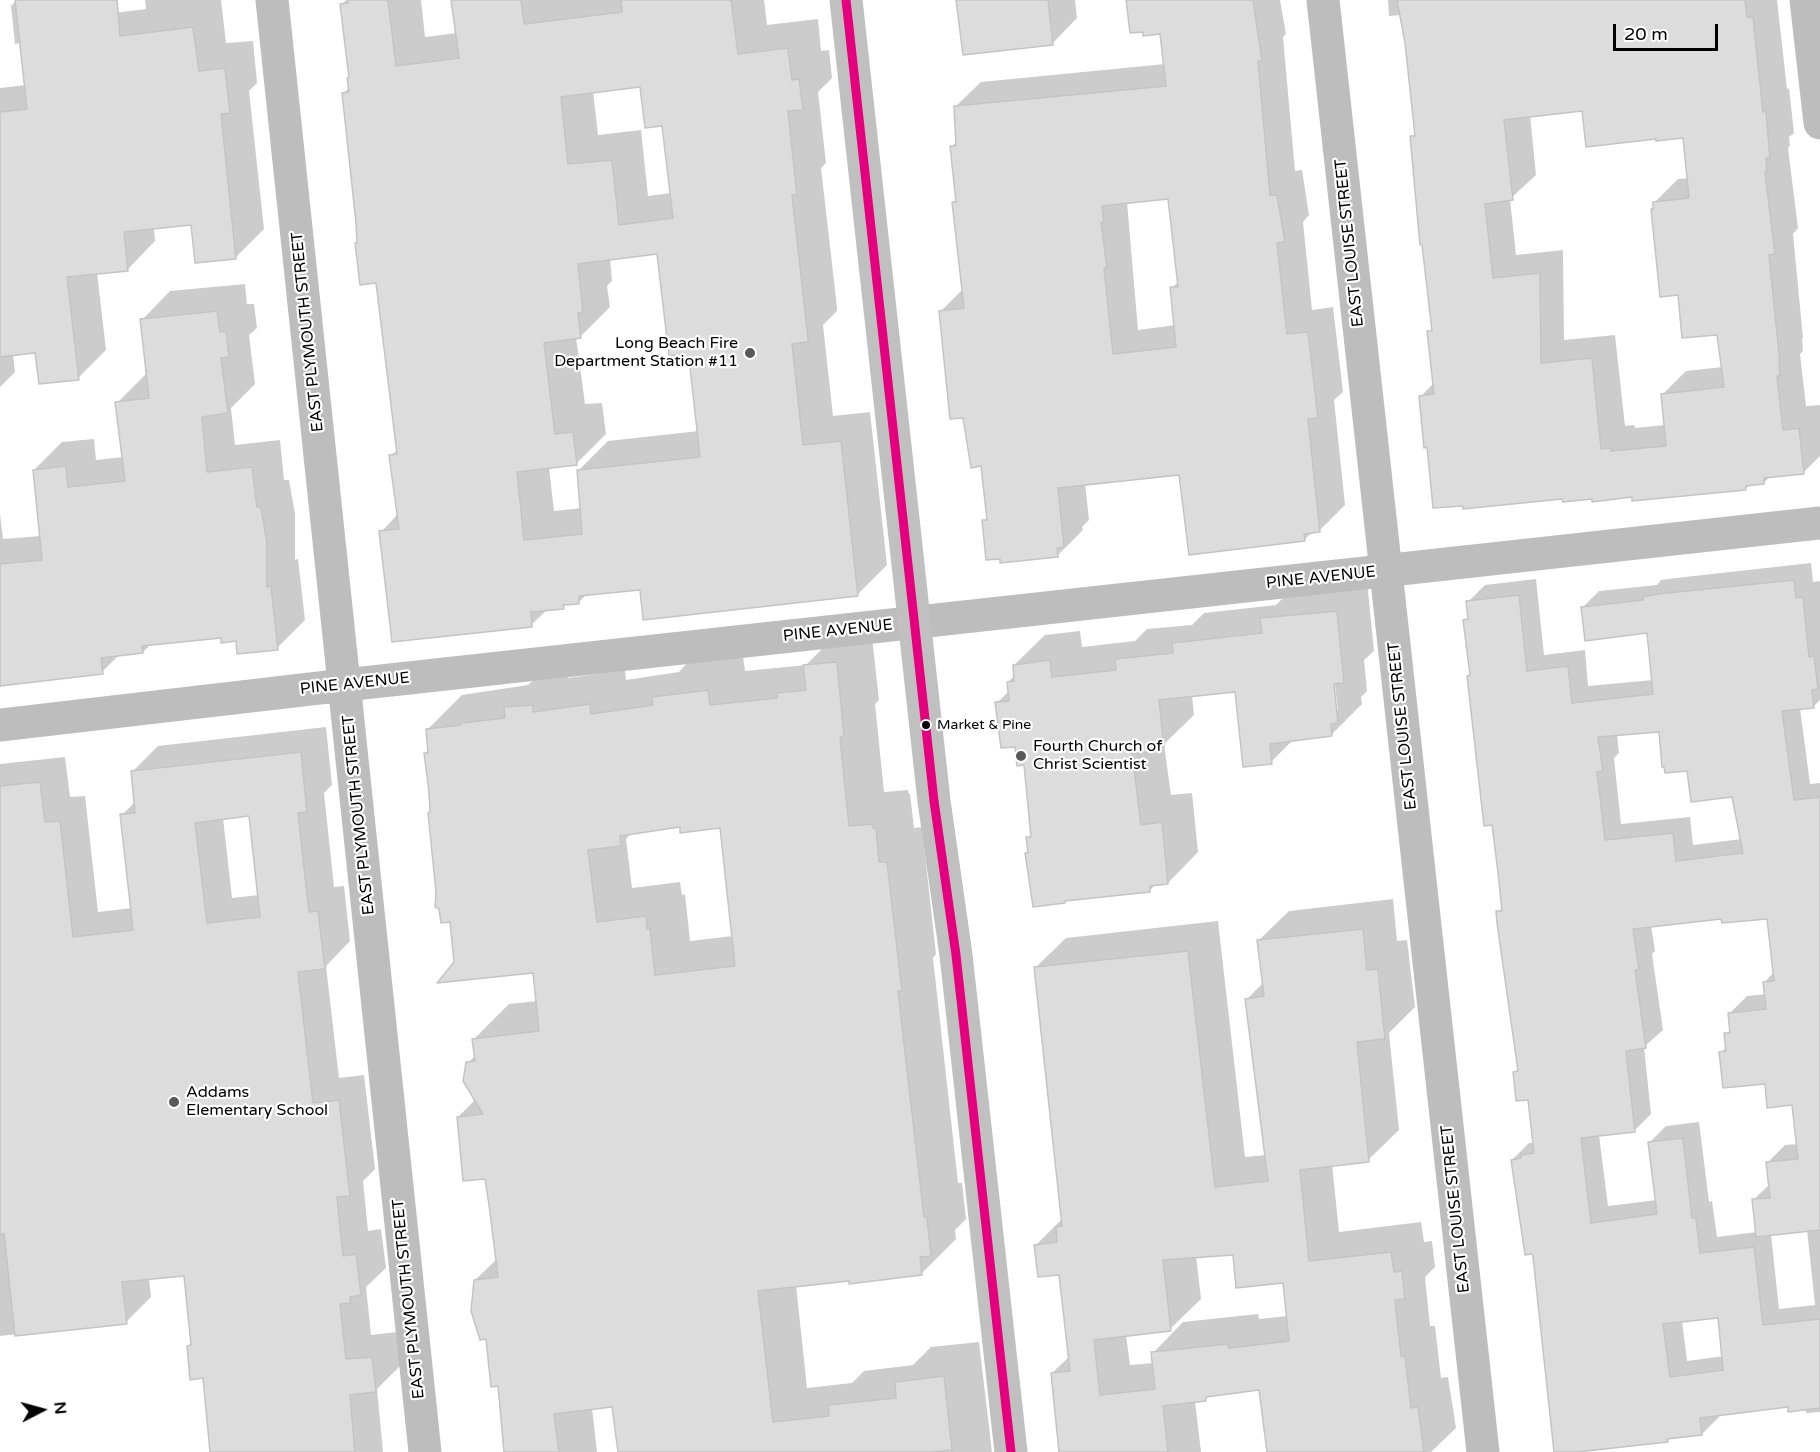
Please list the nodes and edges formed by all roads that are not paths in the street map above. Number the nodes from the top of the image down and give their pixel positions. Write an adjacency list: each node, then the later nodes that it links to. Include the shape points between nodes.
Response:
1 (272, 0): 9 (street, EAST PLYMOUTH STREET)
2 (846, 0): 8 (street)
3 (1323, 0): 7 (street, EAST LOUISE STREET)
4 (1806, 0): 5 (street)
5 (1820, 123)
6 (1820, 523): 7 (street, PINE AVENUE)
7 (1387, 570): 8 (street, PINE AVENUE); 13 (street, EAST LOUISE STREET)
8 (915, 623): 9 (street, PINE AVENUE); 12 (street)
9 (345, 685): 10 (street, PINE AVENUE); 11 (street, EAST PLYMOUTH STREET)
10 (0, 725)
11 (425, 1452)
12 (1011, 1452)
13 (1483, 1452)

